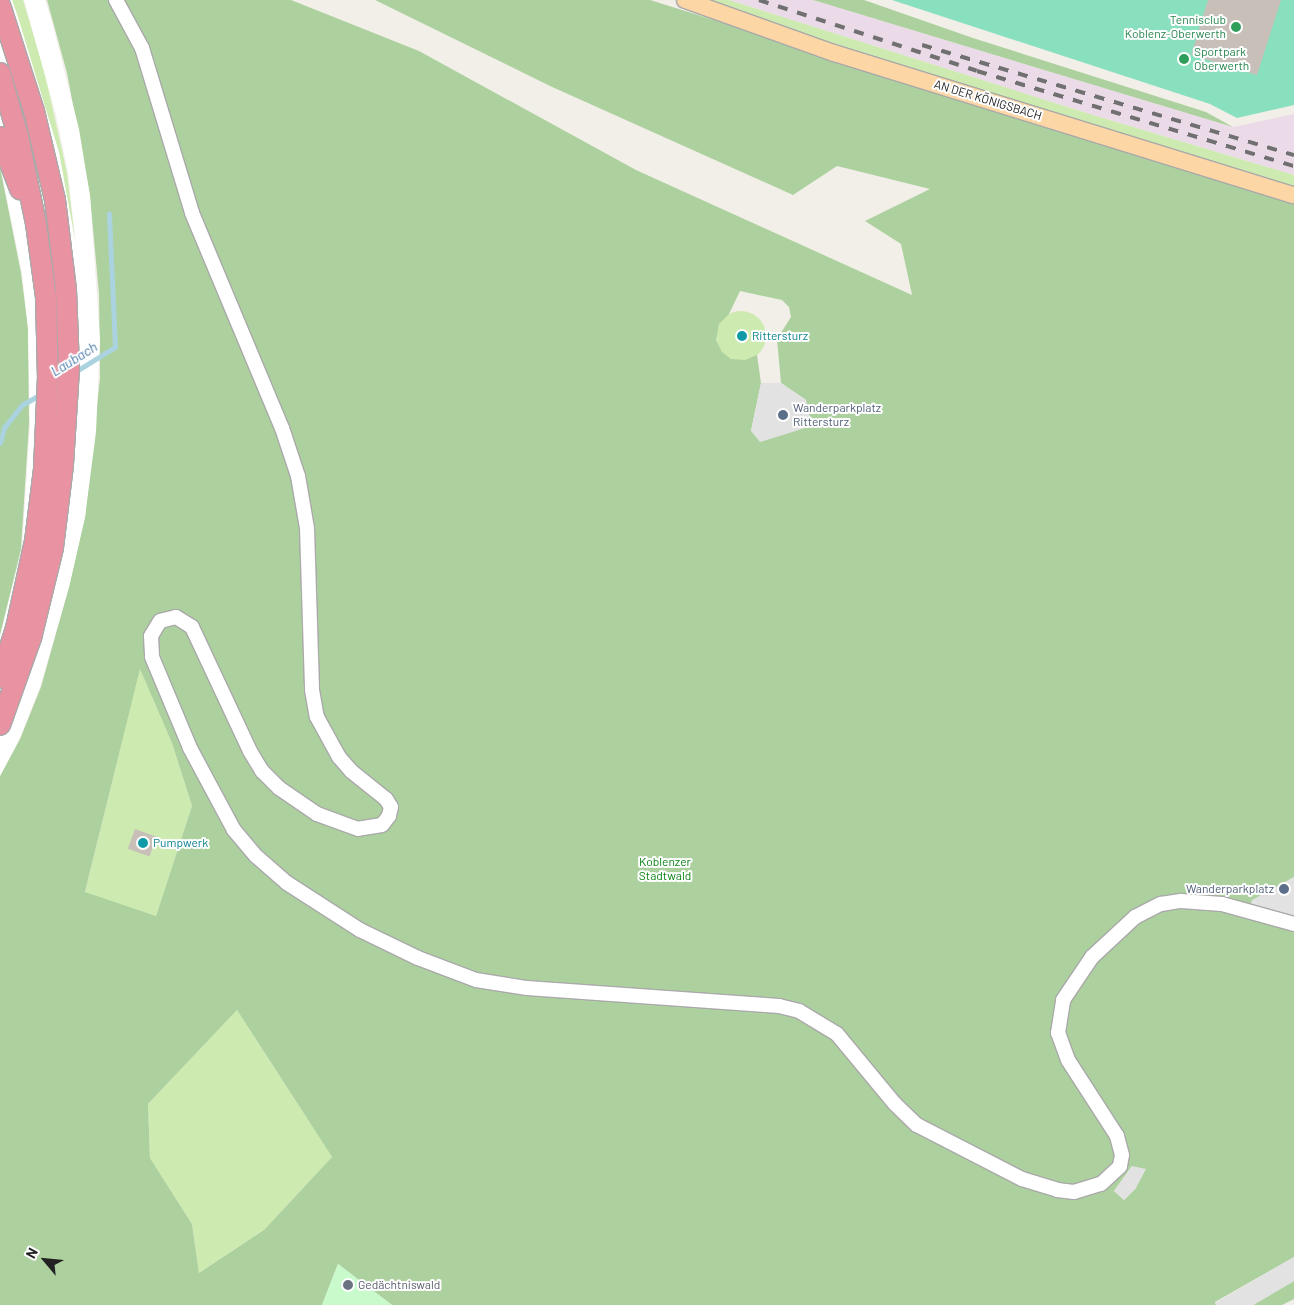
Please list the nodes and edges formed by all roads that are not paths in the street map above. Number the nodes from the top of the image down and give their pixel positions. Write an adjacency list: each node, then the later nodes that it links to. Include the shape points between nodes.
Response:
1 (116, 0): 10 (street, via 140,42 192,213 282,428 298,476 307,528 312,690 317,717 339,757 391,807 382,824 358,829 317,814 279,788 262,771 250,751 192,627 180,618 160,621 151,636 151,652 179,726 234,830 256,856 287,883 360,930 418,958 481,981 527,988 778,1006 799,1011 837,1034 895,1104 917,1125 1015,1176 1067,1192 1101,1184 1122,1161 1117,1136 1071,1065 1059,1038 1058,1022 1063,1000 1092,957 1135,916 1175,902 1222,904)
2 (684, 0): 6 (main road, AN DER KÖNIGSBACH, via 834,53)
3 (0, 4): 9 (highway, via 34,111 55,200 66,290 69,369 63,465 53,548 31,638)
4 (0, 73): 7 (highway, via 18,136)
5 (0, 137): 7 (highway)
6 (1294, 195)
7 (36, 224): 8 (highway, via 48,338 44,470 27,584)
8 (0, 678)
9 (0, 725)
10 (1294, 924)

